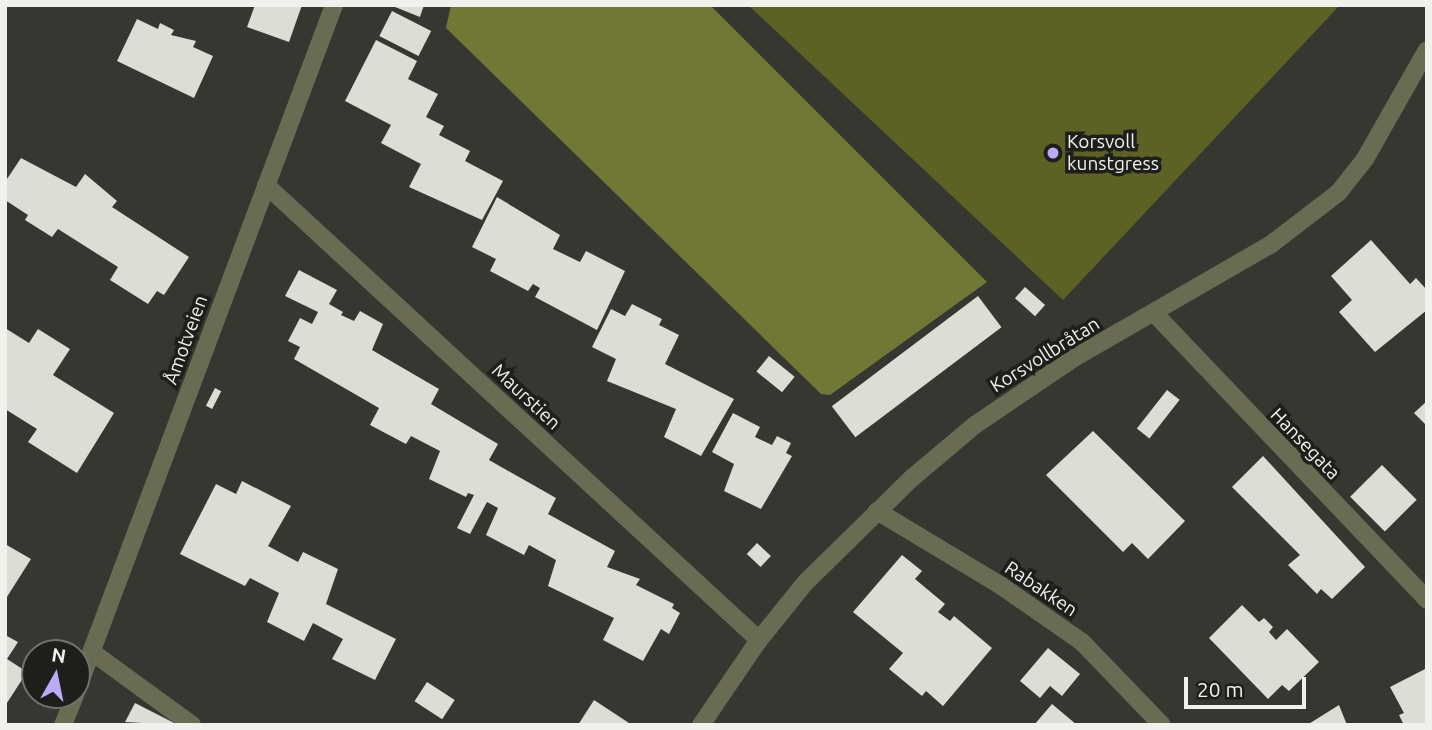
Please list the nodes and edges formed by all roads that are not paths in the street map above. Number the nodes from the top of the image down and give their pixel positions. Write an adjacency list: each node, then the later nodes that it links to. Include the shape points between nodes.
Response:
1 (334, 5): 3 (street, Åmotveien)
2 (1427, 50): 4 (street, Korsvollbråtan, via 1365,159 1339,192 1270,246)
3 (265, 185): 7 (street, Maurstien); 8 (street, Åmotveien)
4 (1155, 314): 5 (street, Korsvollbråtan, via 1007,402); 6 (street, Hansegata)
5 (877, 511): 7 (street, Korsvollbråtan, via 805,583); 11 (street, Rabakken, via 1000,585 1082,642)
6 (1427, 600)
7 (759, 640): 10 (street, Korsvollbråtan)
8 (92, 652): 9 (street)
9 (192, 725)
10 (701, 725)
11 (1162, 725)

